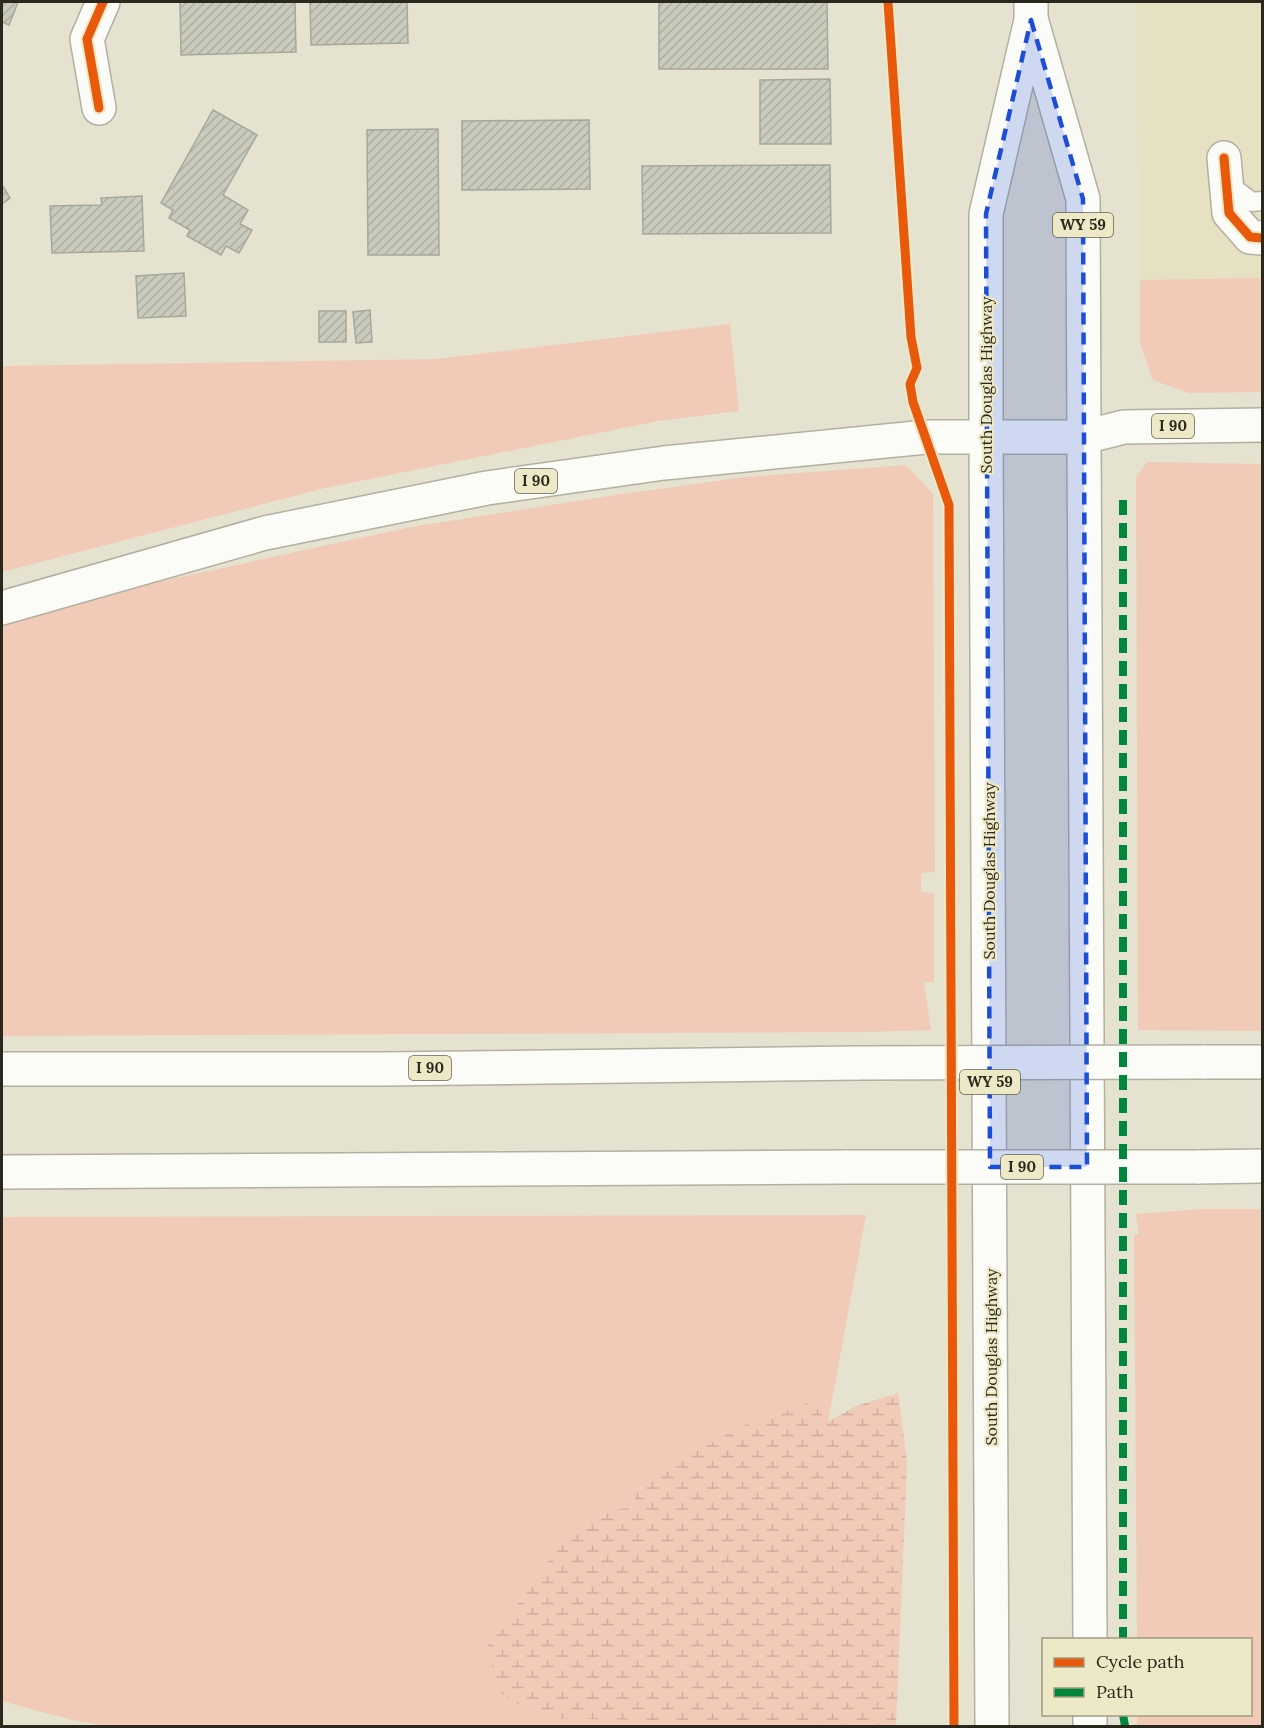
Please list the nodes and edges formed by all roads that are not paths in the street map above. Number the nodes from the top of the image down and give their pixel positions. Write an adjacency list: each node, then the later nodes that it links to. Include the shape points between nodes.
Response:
1 (103, 2): 3 (main road, via 87,39)
2 (1031, 11): 8 (main road, South Douglas Highway / WY 59, via 986,214); 9 (main road, South Douglas Highway / WY 59, via 1083,199)
3 (99, 108)
4 (1228, 172): 5 (lane); 6 (main road, via 1229,213 1250,237)
5 (1259, 204)
6 (1263, 238)
7 (1263, 425): 9 (main road, I 90, via 1124,427)
8 (986, 437): 9 (main road, I 90); 10 (main road, I 90, via 926,437 664,463 487,488 265,533); 16 (main road, South Douglas Highway / WY 59)
9 (1084, 437): 15 (main road, South Douglas Highway / WY 59)
10 (2, 609)
11 (1263, 1062): 12 (main road, I 90, bridge)
12 (2, 1069)
13 (1263, 1166): 14 (main road, I 90, bridge)
14 (2, 1172)
15 (1090, 1638)
16 (992, 1726)

